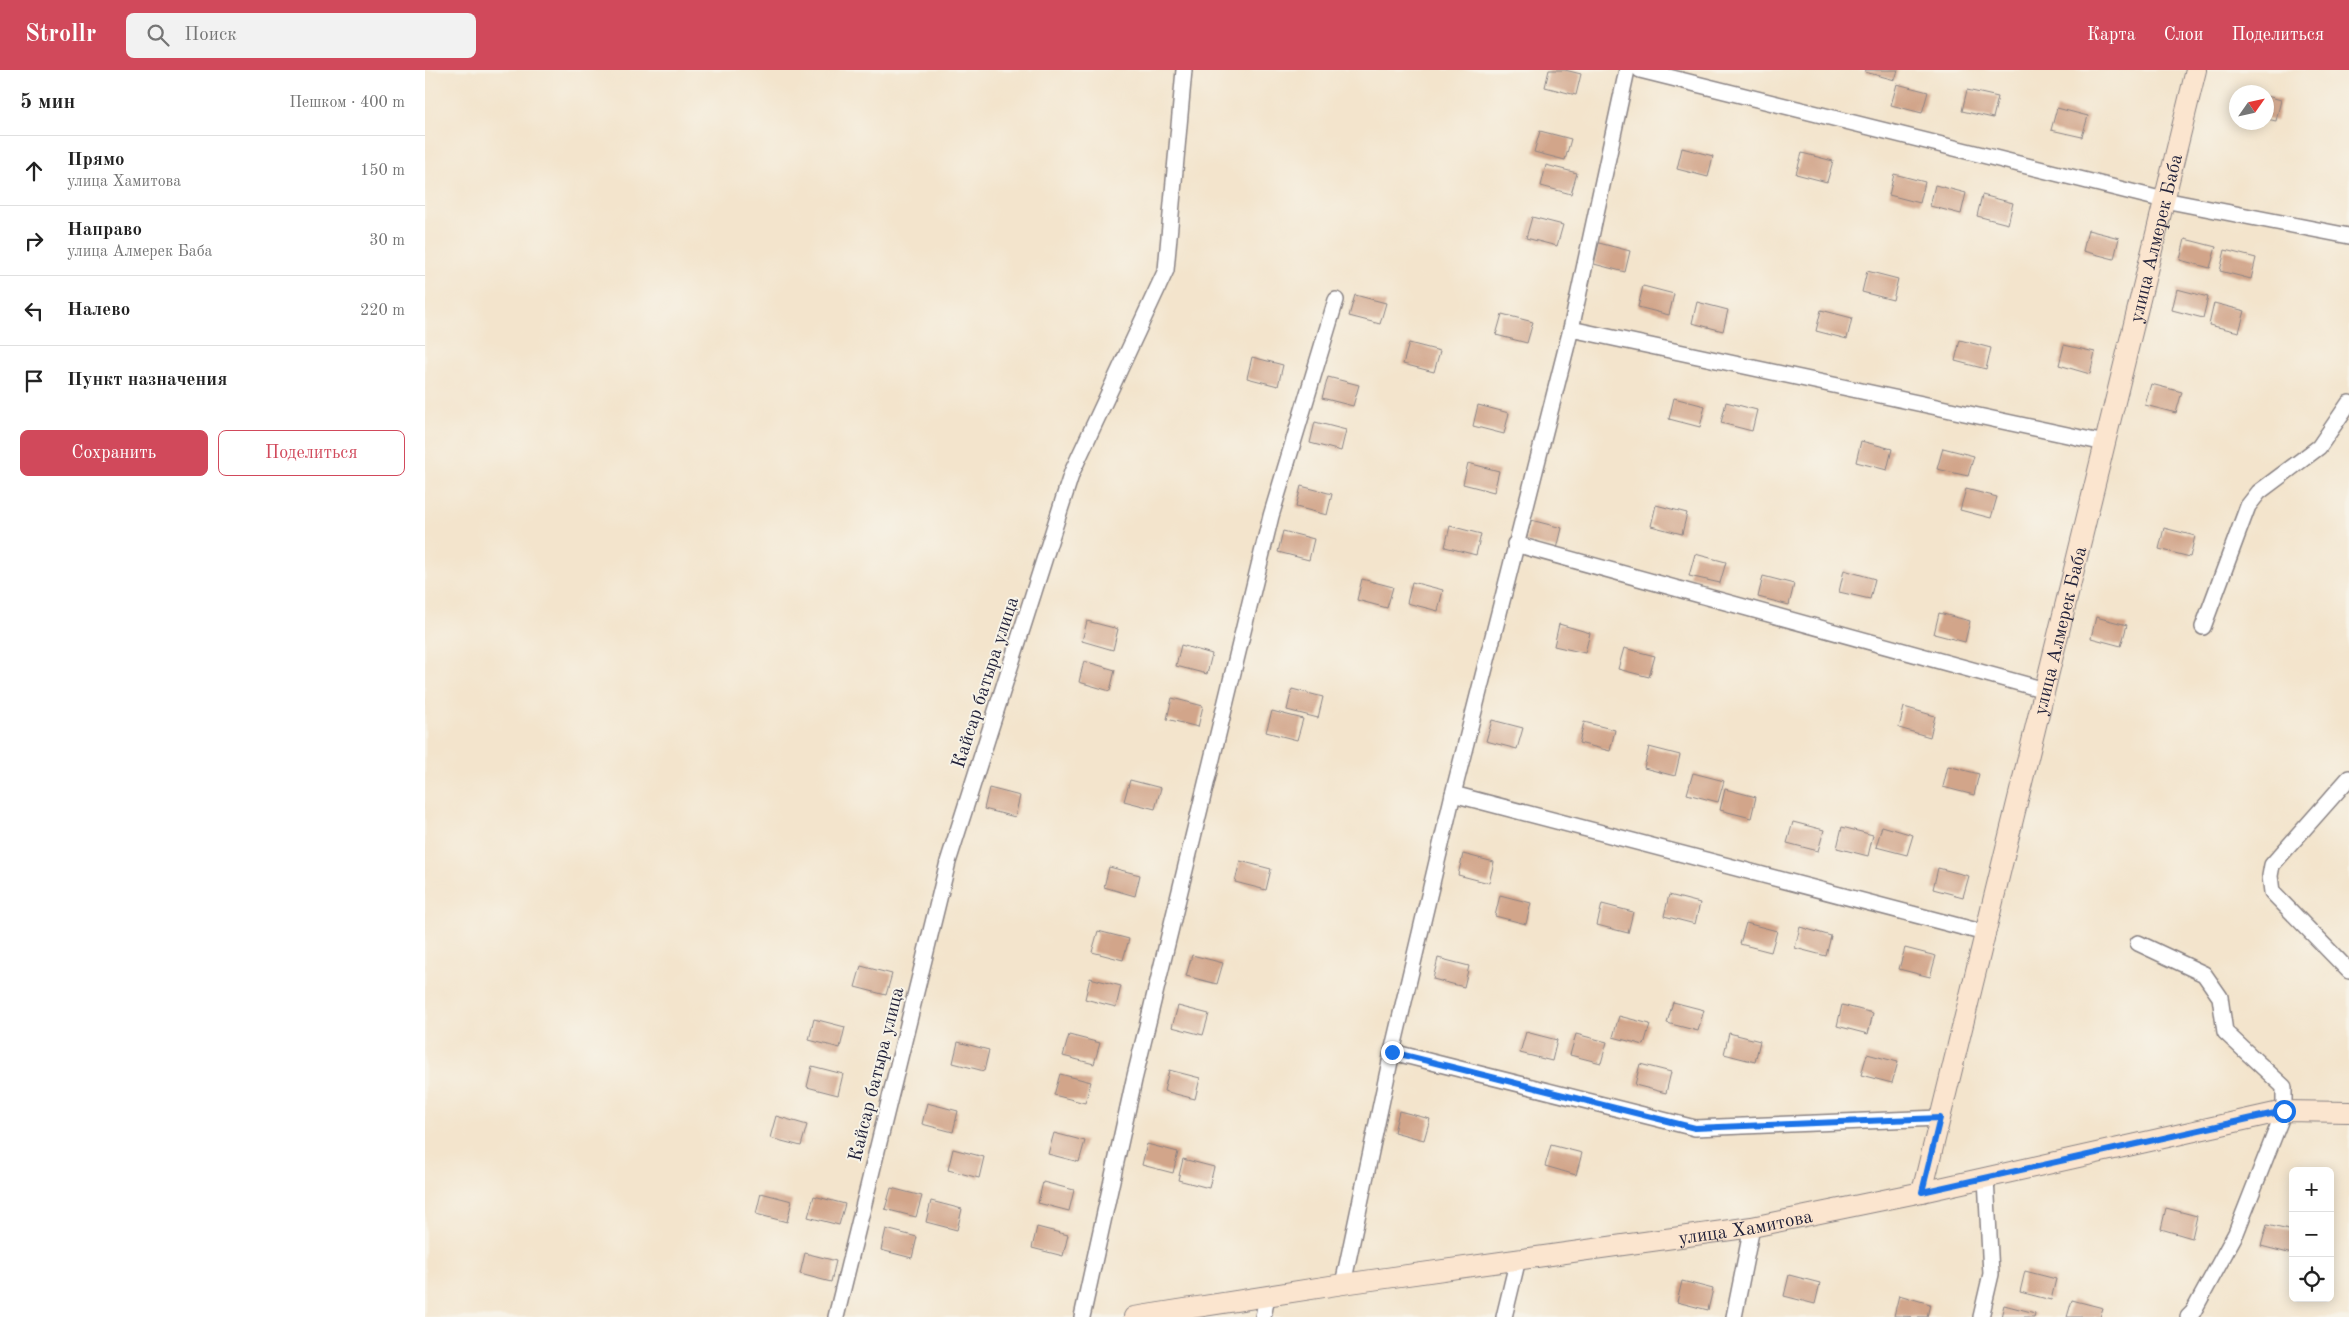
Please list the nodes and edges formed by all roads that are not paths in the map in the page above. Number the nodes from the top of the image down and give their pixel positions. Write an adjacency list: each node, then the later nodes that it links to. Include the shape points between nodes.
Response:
1 (1184, 70): 29 (street, Кайсар батыра улица, via 1166,270 1072,472 948,862)
2 (1627, 70): 8 (street)
3 (1640, 70): 5 (street)
4 (2196, 70): 5 (street, улица Алмерек Баба)
5 (2164, 200): 6 (street); 10 (street, улица Алмерек Баба)
6 (2349, 236)
7 (1336, 300): 30 (street, via 1268,525 1134,1080)
8 (1571, 329): 10 (street); 11 (street)
9 (2349, 403): 12 (street, via 2319,447 2259,492 2248,506)
10 (2105, 443): 13 (street, улица Алмерек Баба)
11 (1515, 544): 13 (street); 15 (street)
12 (2203, 627)
13 (2045, 690): 16 (street, улица Алмерек Баба)
14 (2349, 778): 18 (street, via 2272,865 2270,876 2272,892)
15 (1453, 794): 16 (street); 19 (street)
16 (1985, 933): 22 (street, улица Алмерек Баба)
17 (2138, 943): 20 (street, via 2204,974 2220,997 2225,1032 2284,1087)
18 (2349, 971)
19 (1392, 1052): 22 (street, via 1695,1128); 27 (street)
20 (2284, 1111): 21 (street, улица Хамитова); 23 (street, улица Хамитова); 36 (street, via 2236,1233)
21 (2349, 1112)
22 (1940, 1118): 24 (street, улица Алмерек Баба)
23 (1986, 1178): 24 (street, улица Хамитова); 35 (street, via 1991,1274)
24 (1922, 1192): 25 (street, улица Хамитова)
25 (1752, 1226): 26 (street, улица Хамитова); 34 (street)
26 (1518, 1259): 27 (street, улица Хамитова); 33 (street)
27 (1343, 1284): 28 (street, улица Хамитова)
28 (1267, 1297): 31 (street, улица Хамитова); 32 (street)
29 (836, 1317)
30 (1082, 1317)
31 (1134, 1317)
32 (1263, 1317)
33 (1504, 1317)
34 (1734, 1317)
35 (1981, 1317)
36 (2188, 1317)

